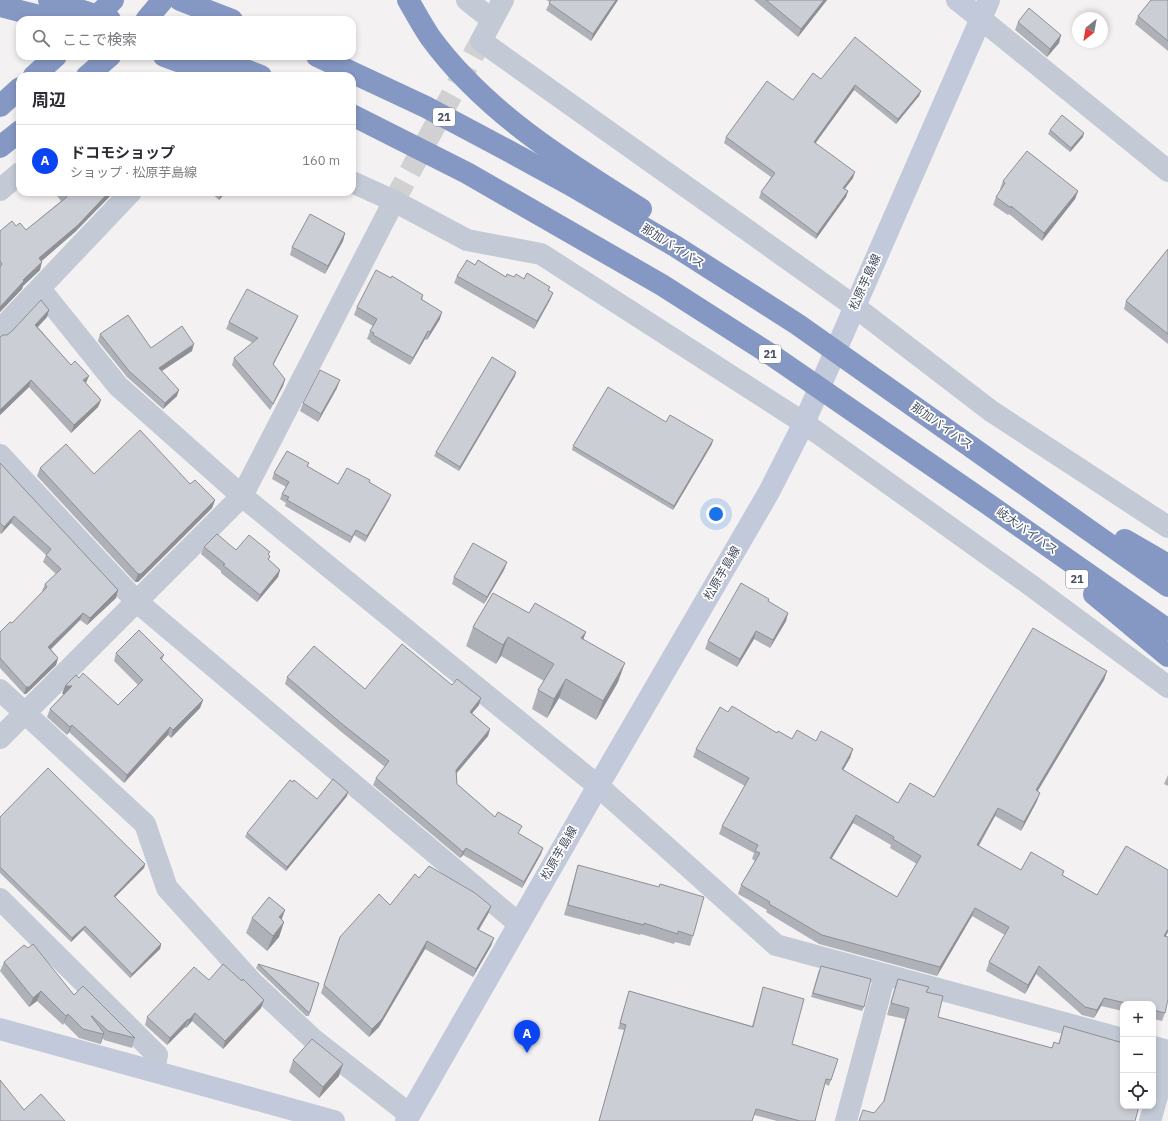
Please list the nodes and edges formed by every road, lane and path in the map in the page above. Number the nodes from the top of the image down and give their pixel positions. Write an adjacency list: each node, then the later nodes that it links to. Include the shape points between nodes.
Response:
1 (113, 0): 12 (highway)
2 (163, 0): 13 (highway)
3 (180, 0): 14 (highway)
4 (408, 0): 36 (highway, via 430,36 458,70 496,108 532,136)
5 (467, 0): 15 (street)
6 (503, 0): 15 (street)
7 (957, 0): 10 (main road)
8 (0, 6): 9 (highway)
9 (49, 9): 11 (highway)
10 (985, 10): 33 (street); 42 (main road, 松原芋島線)
11 (88, 16)
12 (97, 16)
13 (149, 16)
14 (222, 16)
15 (492, 20): 42 (street, via 481,41)
16 (52, 60): 21 (highway)
17 (105, 60): 22 (highway)
18 (175, 60): 23 (highway)
19 (221, 60): 24 (highway)
20 (326, 60): 25 (highway, 21)
21 (38, 72)
22 (92, 72)
23 (208, 72)
24 (251, 72)
25 (351, 72)
26 (356, 74): 36 (highway, 21)
27 (16, 92): 28 (highway)
28 (0, 106)
29 (356, 118): 34 (highway, 21)
30 (356, 130): 34 (highway)
31 (16, 134): 32 (highway)
32 (0, 147)
33 (1168, 171)
34 (467, 173): 48 (highway, 21, via 662,285 773,356)
35 (16, 176): 38 (street)
36 (574, 177): 46 (highway, 那加バイパス, via 691,241 797,324)
37 (356, 184): 40 (street)
38 (0, 190)
39 (127, 196): 41 (street)
40 (394, 201): 44 (street, via 467,240 541,254); 47 (street)
41 (40, 289): 43 (street); 47 (street, via 118,386)
42 (854, 306): 44 (main road, 松原芋島線); 49 (street, via 991,411)
43 (0, 330)
44 (804, 423): 55 (street); 59 (main road, 松原芋島線, via 769,492)
45 (0, 455): 52 (street)
46 (1006, 472): 50 (highway); 51 (highway)
47 (242, 496): 52 (street); 59 (street)
48 (985, 502): 53 (highway, 岐大バイパス / 21); 54 (highway, 21)
49 (1168, 527)
50 (1168, 565)
51 (1168, 586)
52 (136, 601): 57 (street); 61 (street)
53 (1168, 630)
54 (1168, 656)
55 (1168, 687)
56 (0, 690): 57 (street)
57 (24, 713): 58 (street); 69 (street, via 145,824 167,888 252,982 314,1040)
58 (0, 738)
59 (598, 786): 61 (main road, 松原芋島線); 62 (street, via 776,945)
60 (0, 899): 68 (street, via 157,1055)
61 (519, 924): 69 (main road, 松原芋島線)
62 (885, 975): 64 (street); 71 (street)
63 (0, 1029): 68 (main road)
64 (1120, 1037)
65 (1156, 1048): 66 (street)
66 (1168, 1051)
67 (1168, 1058): 72 (street)
68 (154, 1071): 70 (main road)
69 (408, 1118)
70 (334, 1121)
71 (846, 1121)
72 (1150, 1121)

